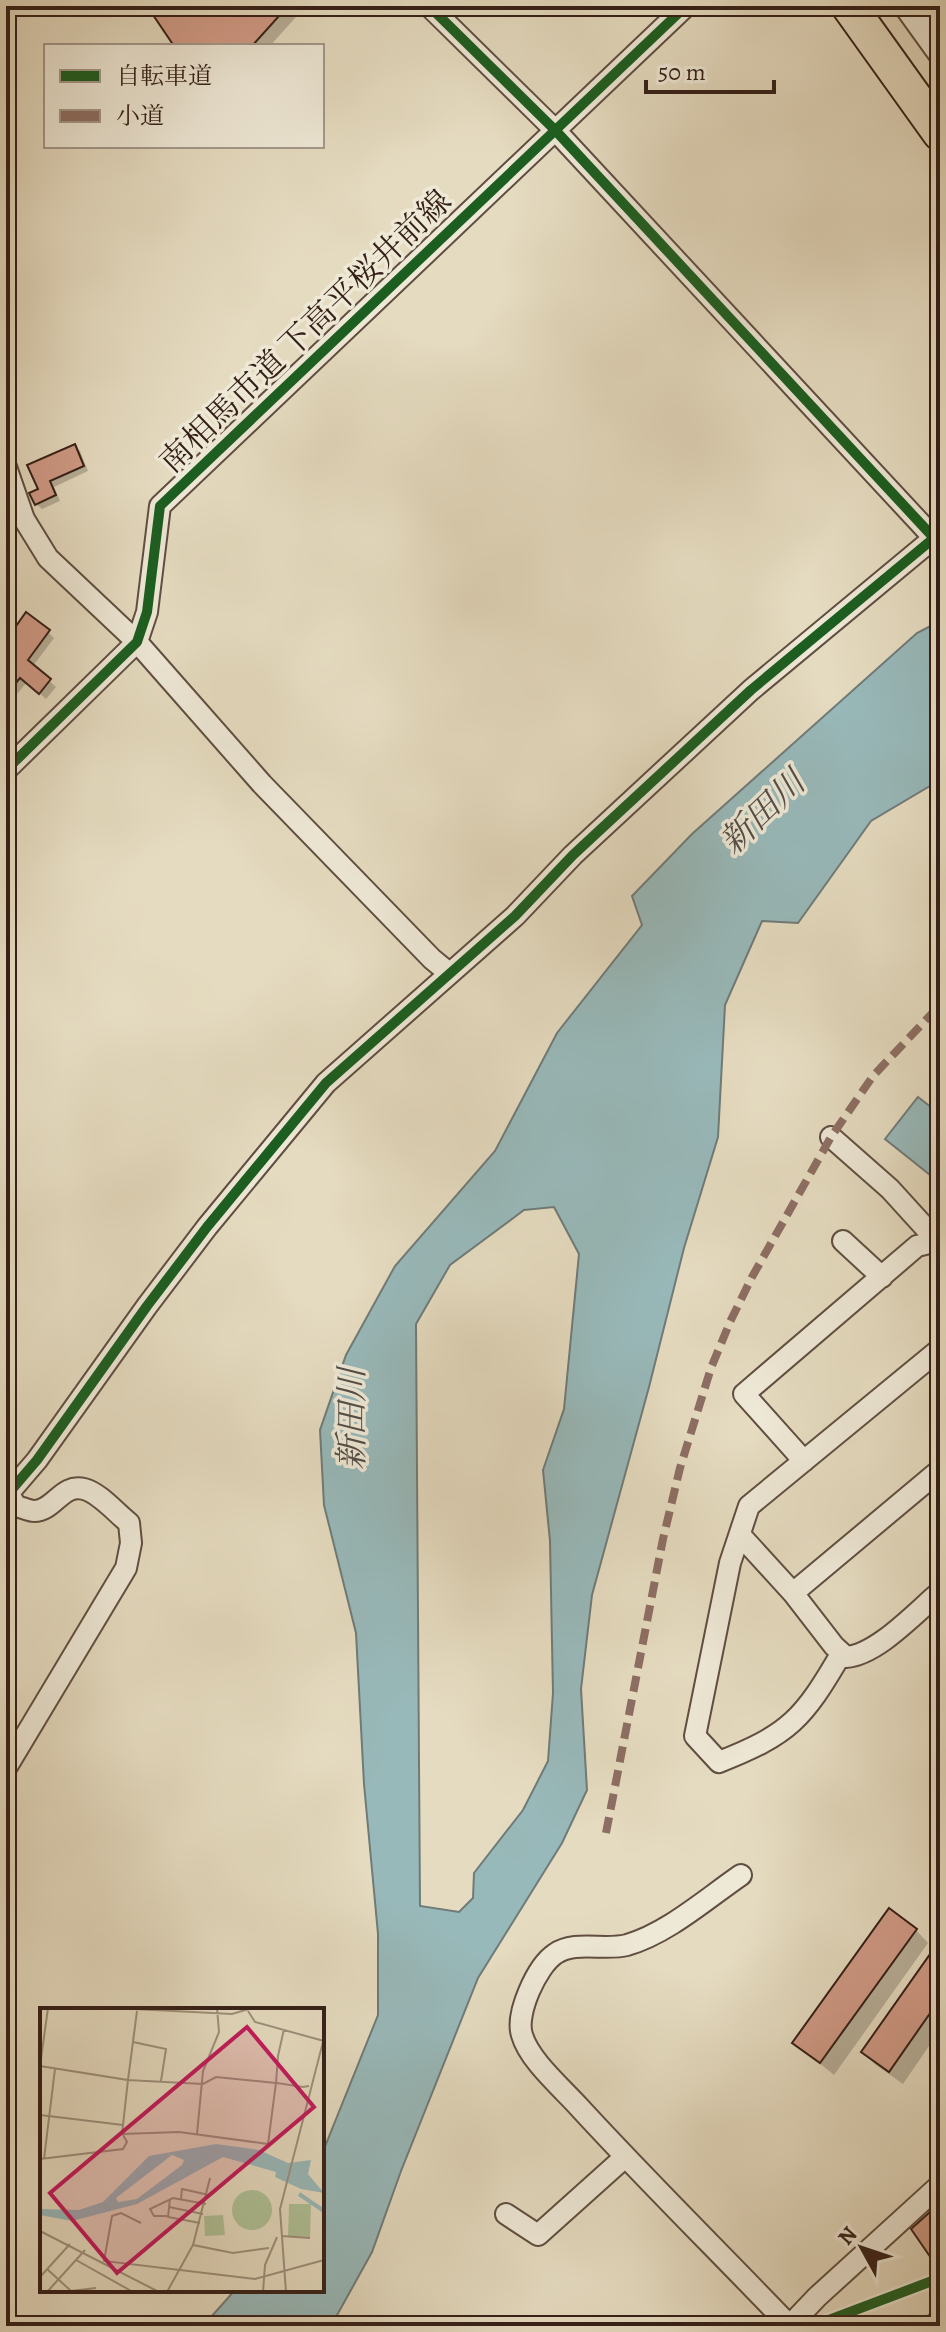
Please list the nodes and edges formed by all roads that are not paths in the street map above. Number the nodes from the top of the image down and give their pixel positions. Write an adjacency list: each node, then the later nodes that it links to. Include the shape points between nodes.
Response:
1 (429, 6): 8 (street)
2 (686, 6): 8 (street, 南相馬市道 下高平桜井前線)
3 (849, 6): 9 (highway)
4 (904, 6): 6 (street)
5 (940, 13): 6 (street)
6 (920, 27): 7 (street)
7 (940, 56)
8 (555, 130): 11 (street, 南相馬市道 下高平桜井前線, via 160,506 147,612); 13 (street, via 934,538 751,690)
9 (940, 133)
10 (6, 467): 11 (street, via 24,519 48,558)
11 (137, 642): 12 (street, 南相馬市道 下高平桜井前線); 13 (street, via 262,784)
12 (6, 770)
13 (449, 973): 21 (street, via 326,1083 207,1227 37,1460 13,1488)
14 (831, 1137): 16 (street)
15 (843, 1241): 17 (street)
16 (939, 1242): 17 (street, via 917,1246)
17 (882, 1277): 19 (street, via 744,1394)
18 (940, 1349): 19 (street)
19 (804, 1461): 22 (street, via 749,1506)
20 (940, 1470): 24 (street)
21 (6, 1487): 26 (street, via 16,1506 34,1511 73,1489 84,1489 129,1523 131,1543 126,1568)
22 (741, 1536): 24 (street); 25 (street, via 730,1563 695,1736 719,1762 763,1745 793,1724)
23 (940, 1592): 25 (street, via 875,1646 858,1656)
24 (793, 1593): 25 (street)
25 (841, 1654)
26 (6, 1768)
27 (741, 1875): 28 (street, via 677,1919 628,1944 556,1953 541,1969 525,2002 522,2036 539,2063)
28 (625, 2157): 30 (street, via 538,2235); 32 (street)
29 (940, 2185): 33 (street, via 817,2297)
30 (506, 2214)
31 (940, 2293): 34 (main road)
32 (786, 2326)
33 (795, 2326)
34 (852, 2326)

